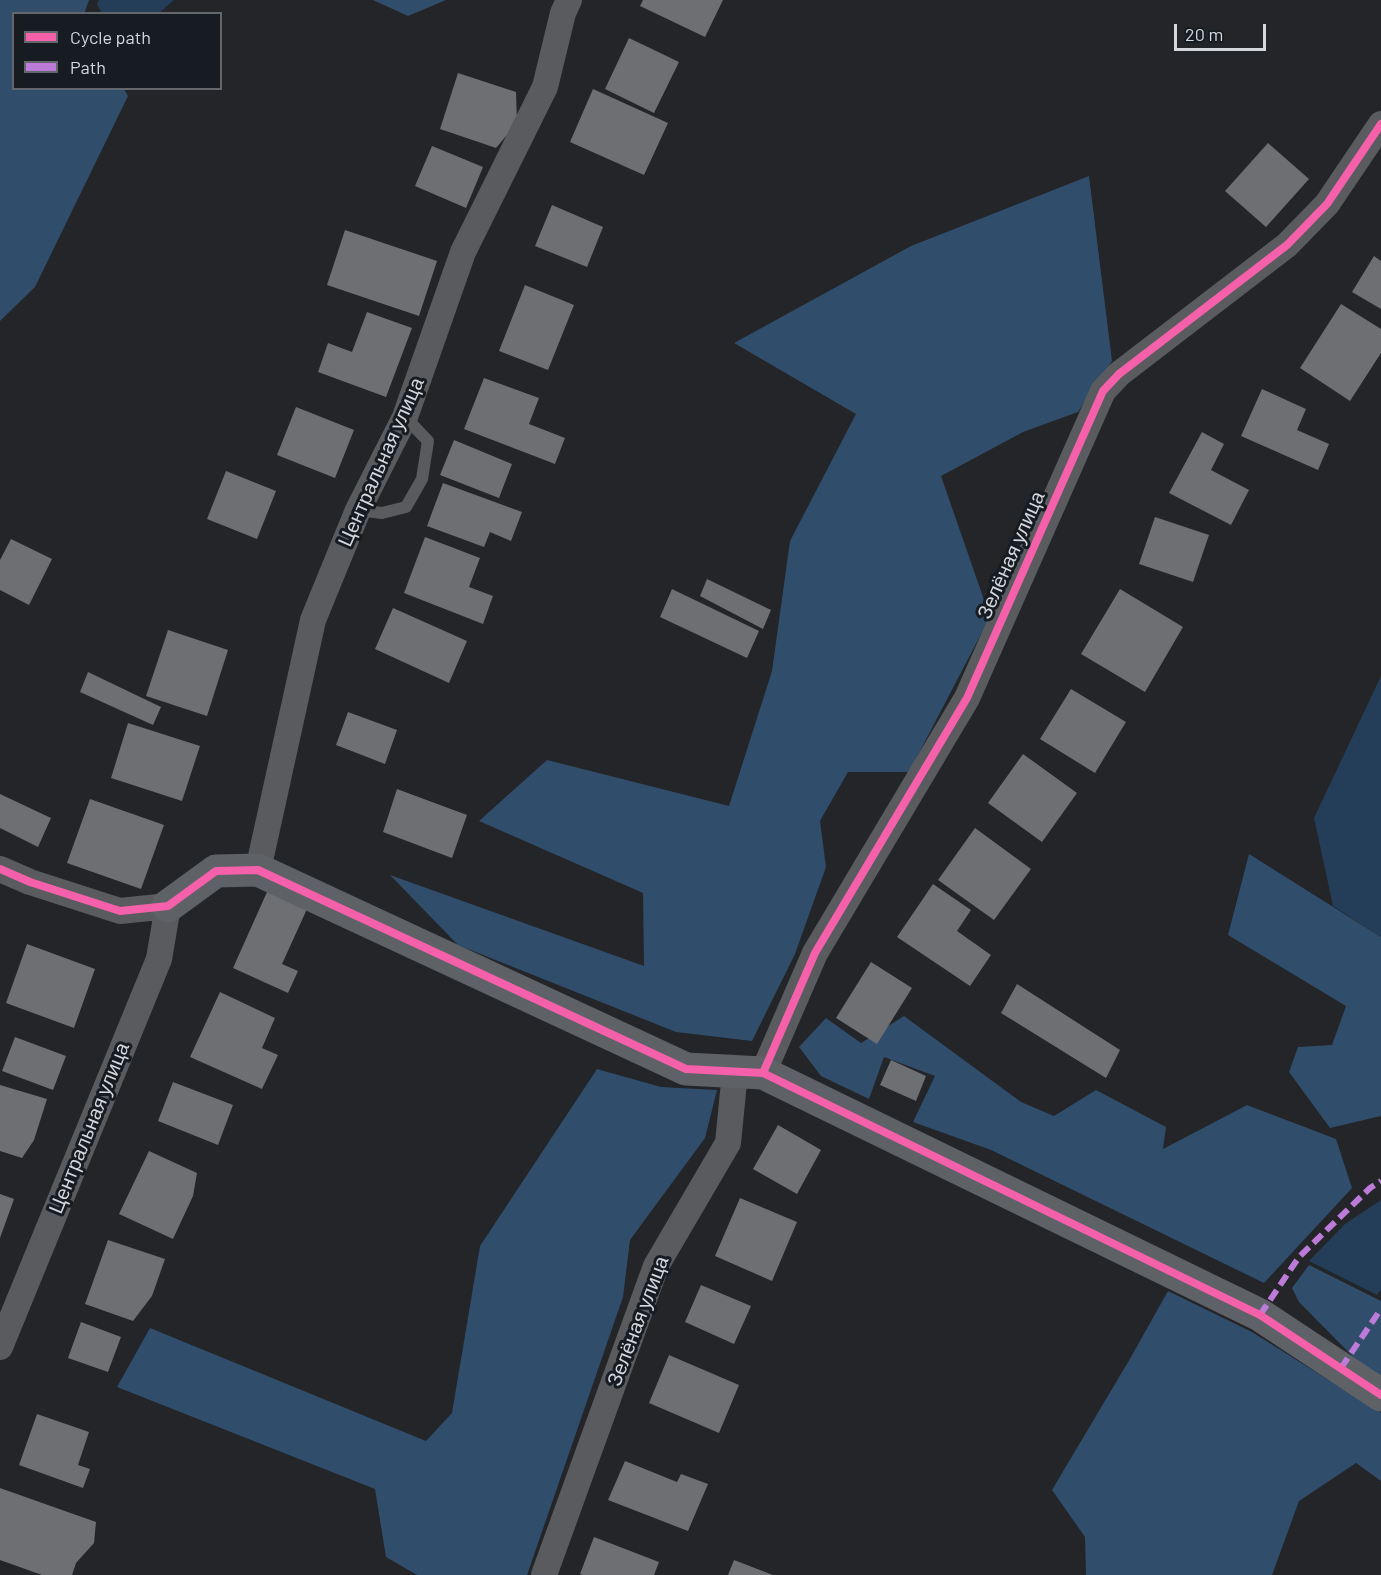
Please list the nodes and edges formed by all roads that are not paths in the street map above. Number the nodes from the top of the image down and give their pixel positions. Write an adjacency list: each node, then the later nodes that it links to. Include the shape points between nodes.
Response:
1 (569, 0): 3 (street, Центральная улица, via 545,87 463,252)
2 (1381, 124): 8 (street, Зелёная улица, via 1327,204 1287,245 1119,374 1103,391 967,698 815,952)
3 (405, 417): 4 (street, Центральная улица); 4 (lane, via 428,441 422,479 406,507 382,513)
4 (358, 510): 6 (street, Центральная улица, via 313,620)
5 (0, 869): 7 (street, via 120,911)
6 (258, 870): 7 (street, via 216,871); 8 (street, via 686,1069)
7 (168, 906): 9 (street, Центральная улица, via 159,959)
8 (749, 1073): 10 (street, via 1260,1315); 11 (street, Зелёная улица, via 728,1143 656,1266)
9 (0, 1347)
10 (1381, 1395)
11 (544, 1575)

